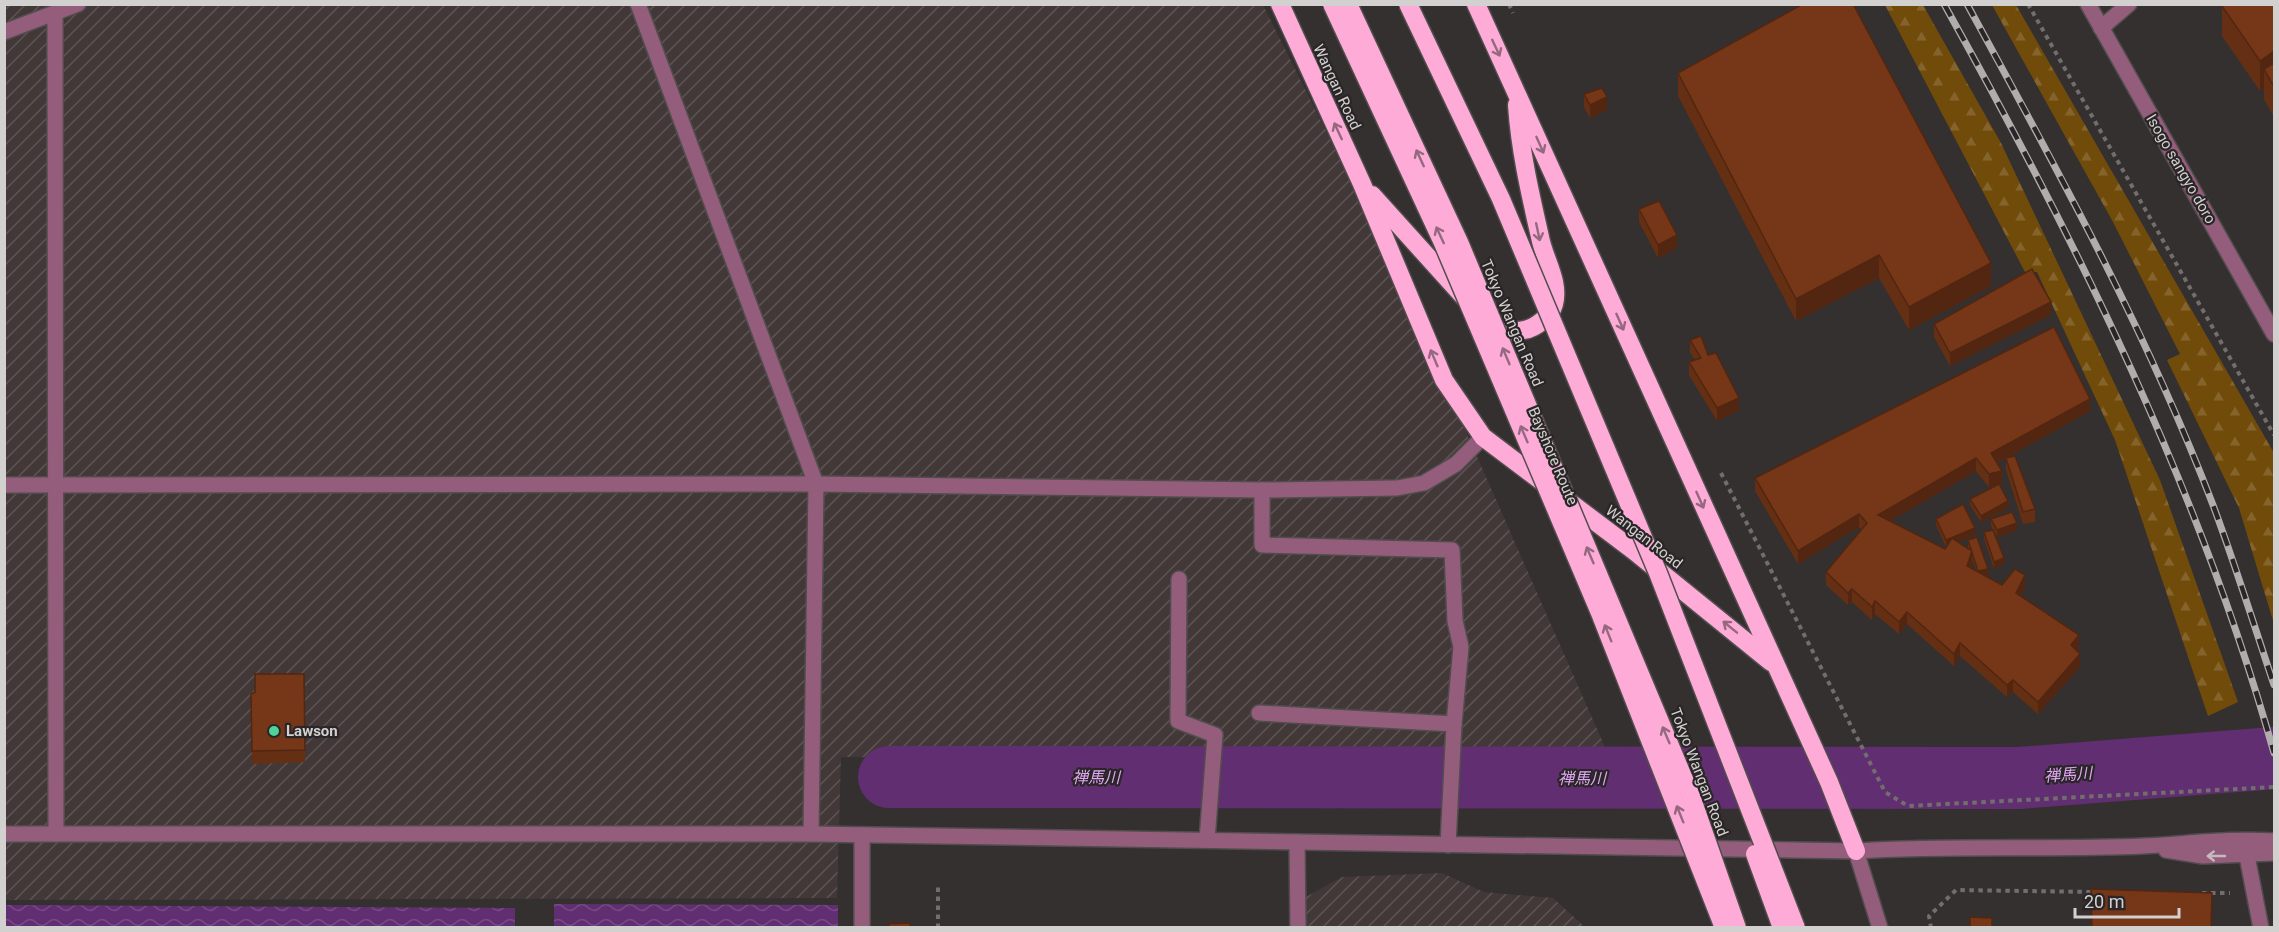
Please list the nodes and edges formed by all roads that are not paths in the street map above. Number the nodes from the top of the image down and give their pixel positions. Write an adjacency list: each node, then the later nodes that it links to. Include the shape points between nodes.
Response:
1 (78, 4): 11 (street)
2 (639, 4): 18 (street)
3 (1280, 4): 15 (highway, Wangan Road, one-way to 3)
4 (1332, 4): 40 (highway, Bayshore Route, one-way to 4, bridge, via 1600,613 1457,275)
5 (1348, 4): 41 (highway, Tokyo Wangan Road, one-way to 5, bridge, via 1691,796 1459,242)
6 (1396, 4): 42 (highway, Tokyo Wangan Road, bridge, via 1535,300 1688,671)
7 (1408, 4): 43 (highway, bridge, via 1515,232 1658,573)
8 (1476, 4): 14 (highway, Wangan Road, one-way to 14)
9 (2088, 4): 12 (street, Isogo sangyo doro)
10 (2129, 4): 12 (street)
11 (55, 13): 13 (street); 20 (street)
12 (2101, 28): 16 (street, Isogo sangyo doro)
13 (4, 32)
14 (1516, 91): 15 (highway, Wangan Road, one-way to 15, via 1522,151 1540,241 1556,287 1554,306 1535,328 1510,333 1497,331); 23 (highway, Wangan Road, one-way to 23)
15 (1362, 184): 17 (highway, Wangan Road, one-way to 15, via 1444,380)
16 (2274, 334)
17 (1483, 437): 21 (street, via 1456,464 1424,483 1397,488); 23 (highway, Wangan Road, one-way to 17, via 1633,550)
18 (816, 484): 20 (street); 21 (street); 28 (street)
19 (4, 485): 20 (street)
20 (54, 485): 27 (street)
21 (1262, 490): 25 (street, via 1262,545 1452,550 1455,621 1461,647)
22 (1179, 579): 30 (street, via 1178,721 1215,735)
23 (1774, 665): 35 (highway, Wangan Road, via 1829,782)
24 (1259, 713): 25 (street)
25 (1454, 725): 33 (street)
26 (4, 834): 27 (street)
27 (56, 834): 28 (street)
28 (811, 834): 29 (street)
29 (862, 835): 30 (street); 38 (street)
30 (1207, 839): 32 (street)
31 (2274, 841): 34 (street, via 2242,838)
32 (1297, 842): 33 (street); 39 (street)
33 (1448, 843): 35 (street)
34 (2142, 846): 35 (street); 37 (street, one-way to 34, via 2203,856)
35 (1856, 851): 44 (street)
36 (2274, 853): 37 (street)
37 (2247, 856): 45 (street)
38 (862, 927)
39 (1298, 927)
40 (1724, 927)
41 (1737, 927)
42 (1782, 927)
43 (1796, 927)
44 (1880, 927)
45 (2261, 927)

